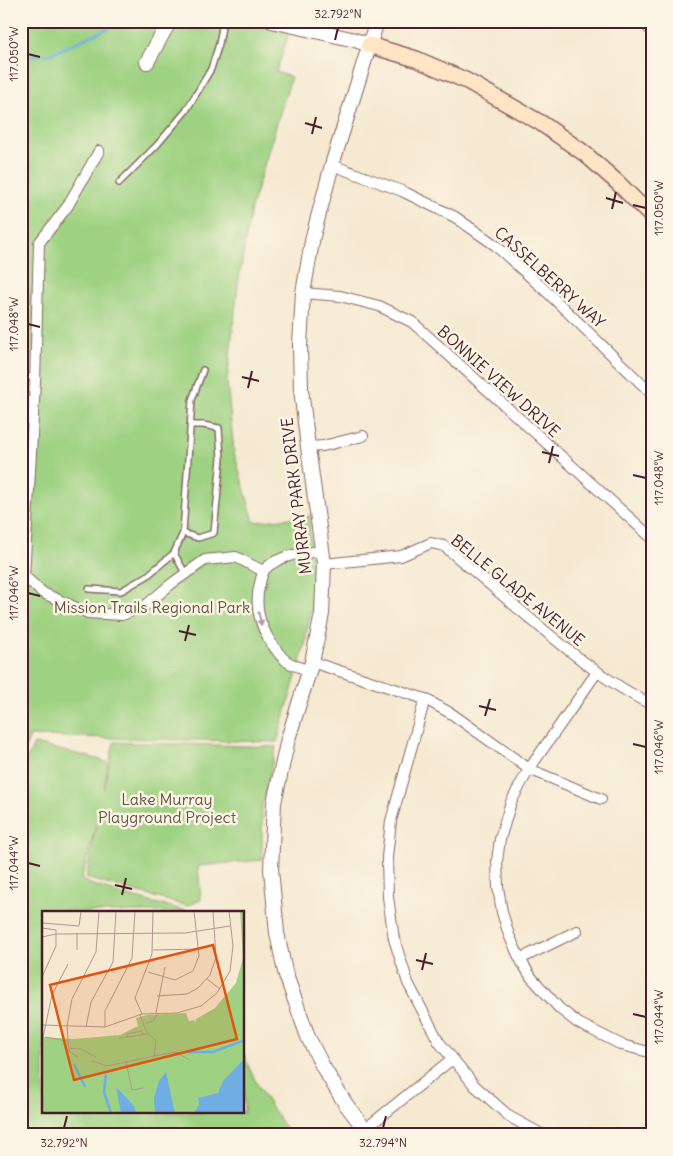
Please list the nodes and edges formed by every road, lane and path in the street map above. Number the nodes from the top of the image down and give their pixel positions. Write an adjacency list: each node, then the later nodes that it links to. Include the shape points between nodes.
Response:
1 (171, 21): 8 (street)
2 (222, 21): 11 (lane, via 211,69 189,105 158,145)
3 (273, 21): 7 (street)
4 (377, 21): 7 (street, MURRAY PARK DRIVE)
5 (641, 21): 6 (street)
6 (652, 31)
7 (369, 45): 10 (street, MURRAY PARK DRIVE); 12 (main road, via 416,59 467,81 541,123 584,153)
8 (147, 62)
9 (99, 151): 16 (street, via 67,207 39,243)
10 (332, 166): 13 (street, MURRAY PARK DRIVE, via 313,236); 17 (street, CASSELBERRY WAY, via 402,191 455,217 495,245)
11 (119, 183)
12 (652, 217)
13 (303, 293): 20 (street, MURRAY PARK DRIVE, via 301,389); 22 (street, BONNIE VIEW DRIVE, via 340,296 379,306 412,322)
14 (203, 370): 18 (lane, via 192,400)
15 (21, 376): 16 (lane)
16 (36, 376): 27 (street)
17 (652, 394)
18 (190, 425): 21 (lane); 21 (lane, via 219,428 221,458 214,533 198,538)
19 (363, 436): 20 (street)
20 (308, 447): 24 (street, MURRAY PARK DRIVE)
21 (183, 533): 23 (lane)
22 (652, 538)
23 (174, 553): 26 (lane); 28 (lane, via 147,576 121,592)
24 (323, 557): 25 (street, BELLE GLADE AVENUE, via 298,553 275,562); 30 (street, MURRAY PARK DRIVE, via 322,614); 31 (street, BELLE GLADE AVENUE, via 400,556 430,543 444,546)
25 (263, 571): 26 (street, via 236,557 205,560); 30 (street, one-way to 30, via 257,592 262,628 288,662)
26 (186, 574): 27 (street, via 145,606 122,615 88,613 43,593)
27 (24, 576): 29 (lane)
28 (89, 589)
29 (21, 627)
30 (311, 667): 32 (street); 40 (street, MURRAY PARK DRIVE, via 288,739 274,803 271,869 277,933 285,972 308,1037 345,1104)
31 (597, 672): 33 (street, BELLE GLADE AVENUE); 34 (street)
32 (425, 699): 34 (street, via 452,714); 39 (street, via 391,821 387,857 388,897 394,939 408,983 439,1042)
33 (652, 705)
34 (529, 769): 35 (street); 37 (street, via 510,802 497,861 502,912 508,936)
35 (601, 799)
36 (577, 931): 37 (street)
37 (520, 959): 38 (street, via 531,977 560,1009 578,1023 622,1045)
38 (652, 1051)
39 (452, 1059): 40 (street); 41 (street, via 474,1086 510,1117)
40 (367, 1132)
41 (543, 1135)

